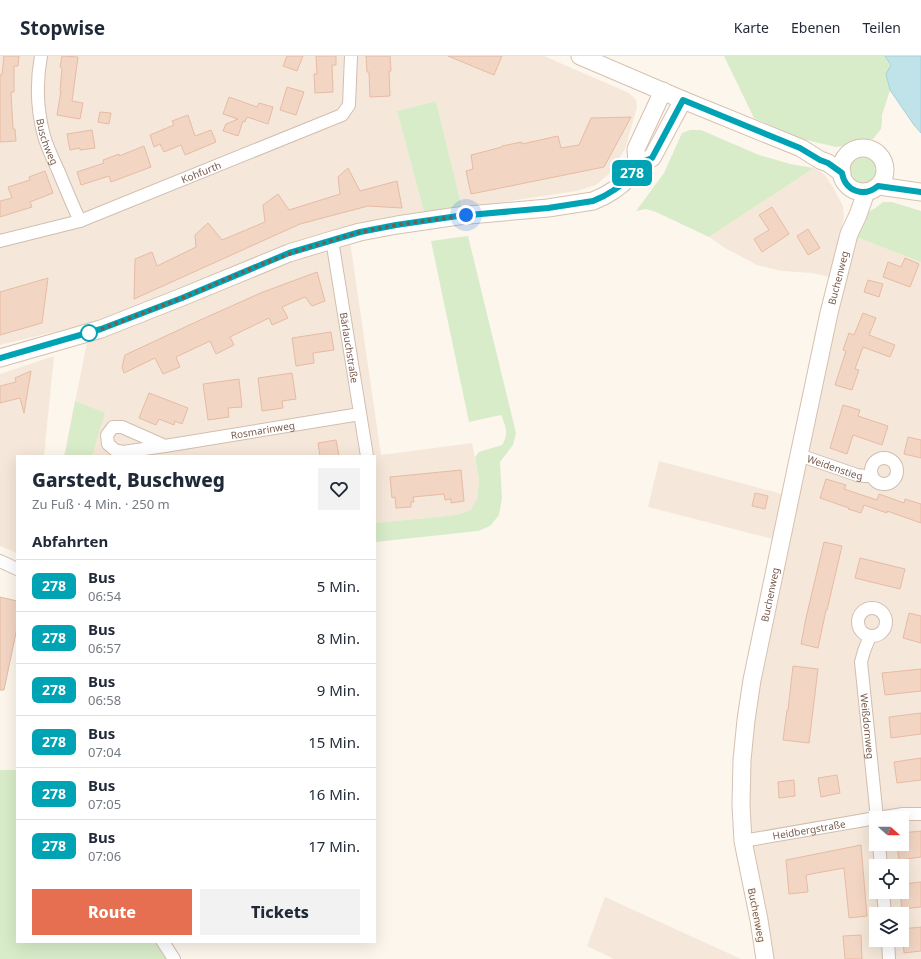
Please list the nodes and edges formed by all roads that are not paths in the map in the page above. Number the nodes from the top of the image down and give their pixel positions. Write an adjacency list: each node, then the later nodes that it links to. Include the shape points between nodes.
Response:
1 (41, 56): 13 (street, Buschweg, via 38,91 44,137)
2 (351, 56): 13 (street, Kohfurth, via 349,105 342,115)
3 (580, 56): 4 (street)
4 (663, 91): 5 (street); 8 (street, via 636,149)
5 (683, 100): 6 (street); 8 (street, via 652,158)
6 (800, 148): 7 (street); 10 (street)
7 (849, 154): 9 (street, via 860,148 872,150 882,158); 10 (street, via 842,164)
8 (637, 164): 14 (street, via 622,184 593,201 396,225)
9 (885, 169): 11 (street, via 884,178); 12 (street)
10 (842, 173): 11 (street, via 844,180)
11 (865, 189): 12 (street); 20 (street, Buchenweg, via 849,214 849,234)
12 (921, 191)
13 (80, 221): 15 (street, Kohfurth)
14 (332, 240): 16 (street, via 289,253 104,328); 17 (street, Bärlauchstraße)
15 (0, 241)
16 (0, 358)
17 (360, 414): 18 (street, Rosmarinweg); 19 (street, Bärlauchstraße)
18 (165, 446)
19 (367, 455)
20 (798, 455): 21 (street, Weidenstieg, via 857,475); 29 (street, Buchenweg, via 746,720 741,790)
21 (872, 476)
22 (0, 561): 23 (street)
23 (16, 568)
24 (870, 636): 25 (street, Weißdornweg, via 861,662)
25 (876, 811)
26 (909, 814): 27 (street, Heidbergstraße)
27 (921, 814)
28 (869, 819): 29 (street, Heidbergstraße)
29 (743, 841): 33 (street, Buchenweg)
30 (164, 943): 32 (street)
31 (889, 947): 34 (street)
32 (174, 959)
33 (765, 959)
34 (890, 959)

